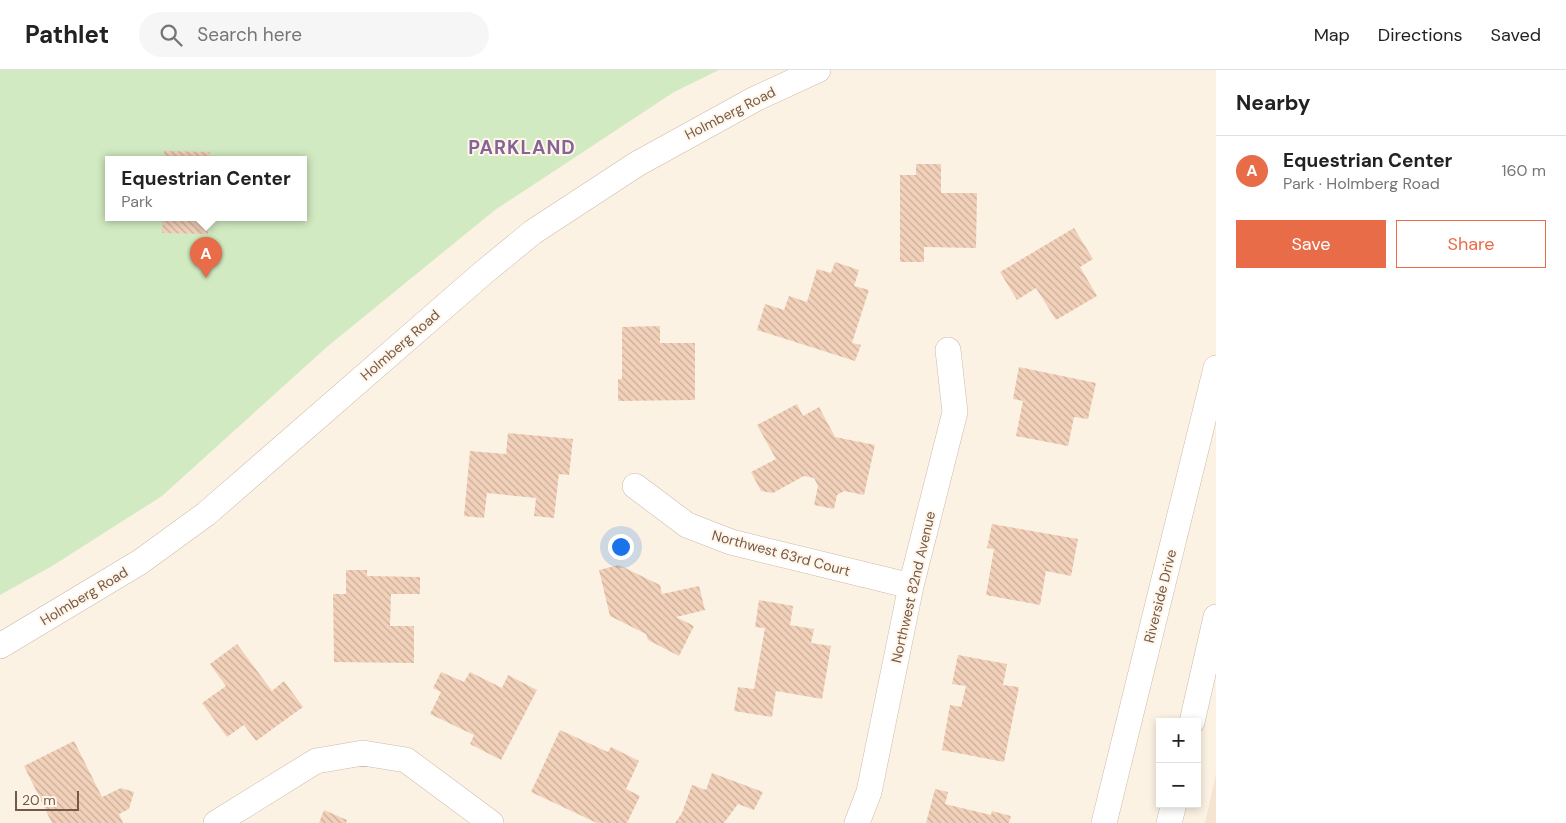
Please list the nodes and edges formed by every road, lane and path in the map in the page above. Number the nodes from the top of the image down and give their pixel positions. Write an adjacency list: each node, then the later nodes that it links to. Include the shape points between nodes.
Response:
1 (818, 70): 7 (street, Holmberg Road, via 645,159 533,232 206,514 140,562)
2 (948, 350): 5 (street, Northwest 82nd Avenue, via 955,412)
3 (1216, 368): 13 (street, Riverside Drive)
4 (635, 486): 5 (street, Northwest 63rd Court, via 687,525 731,542)
5 (911, 586): 12 (street, Northwest 82nd Avenue, via 868,792)
6 (1216, 617): 8 (street)
7 (0, 646)
8 (1193, 718)
9 (1173, 808): 14 (street)
10 (216, 823): 11 (street, via 316,761 363,753 406,760)
11 (491, 823)
12 (857, 823)
13 (1104, 823)
14 (1169, 823)

